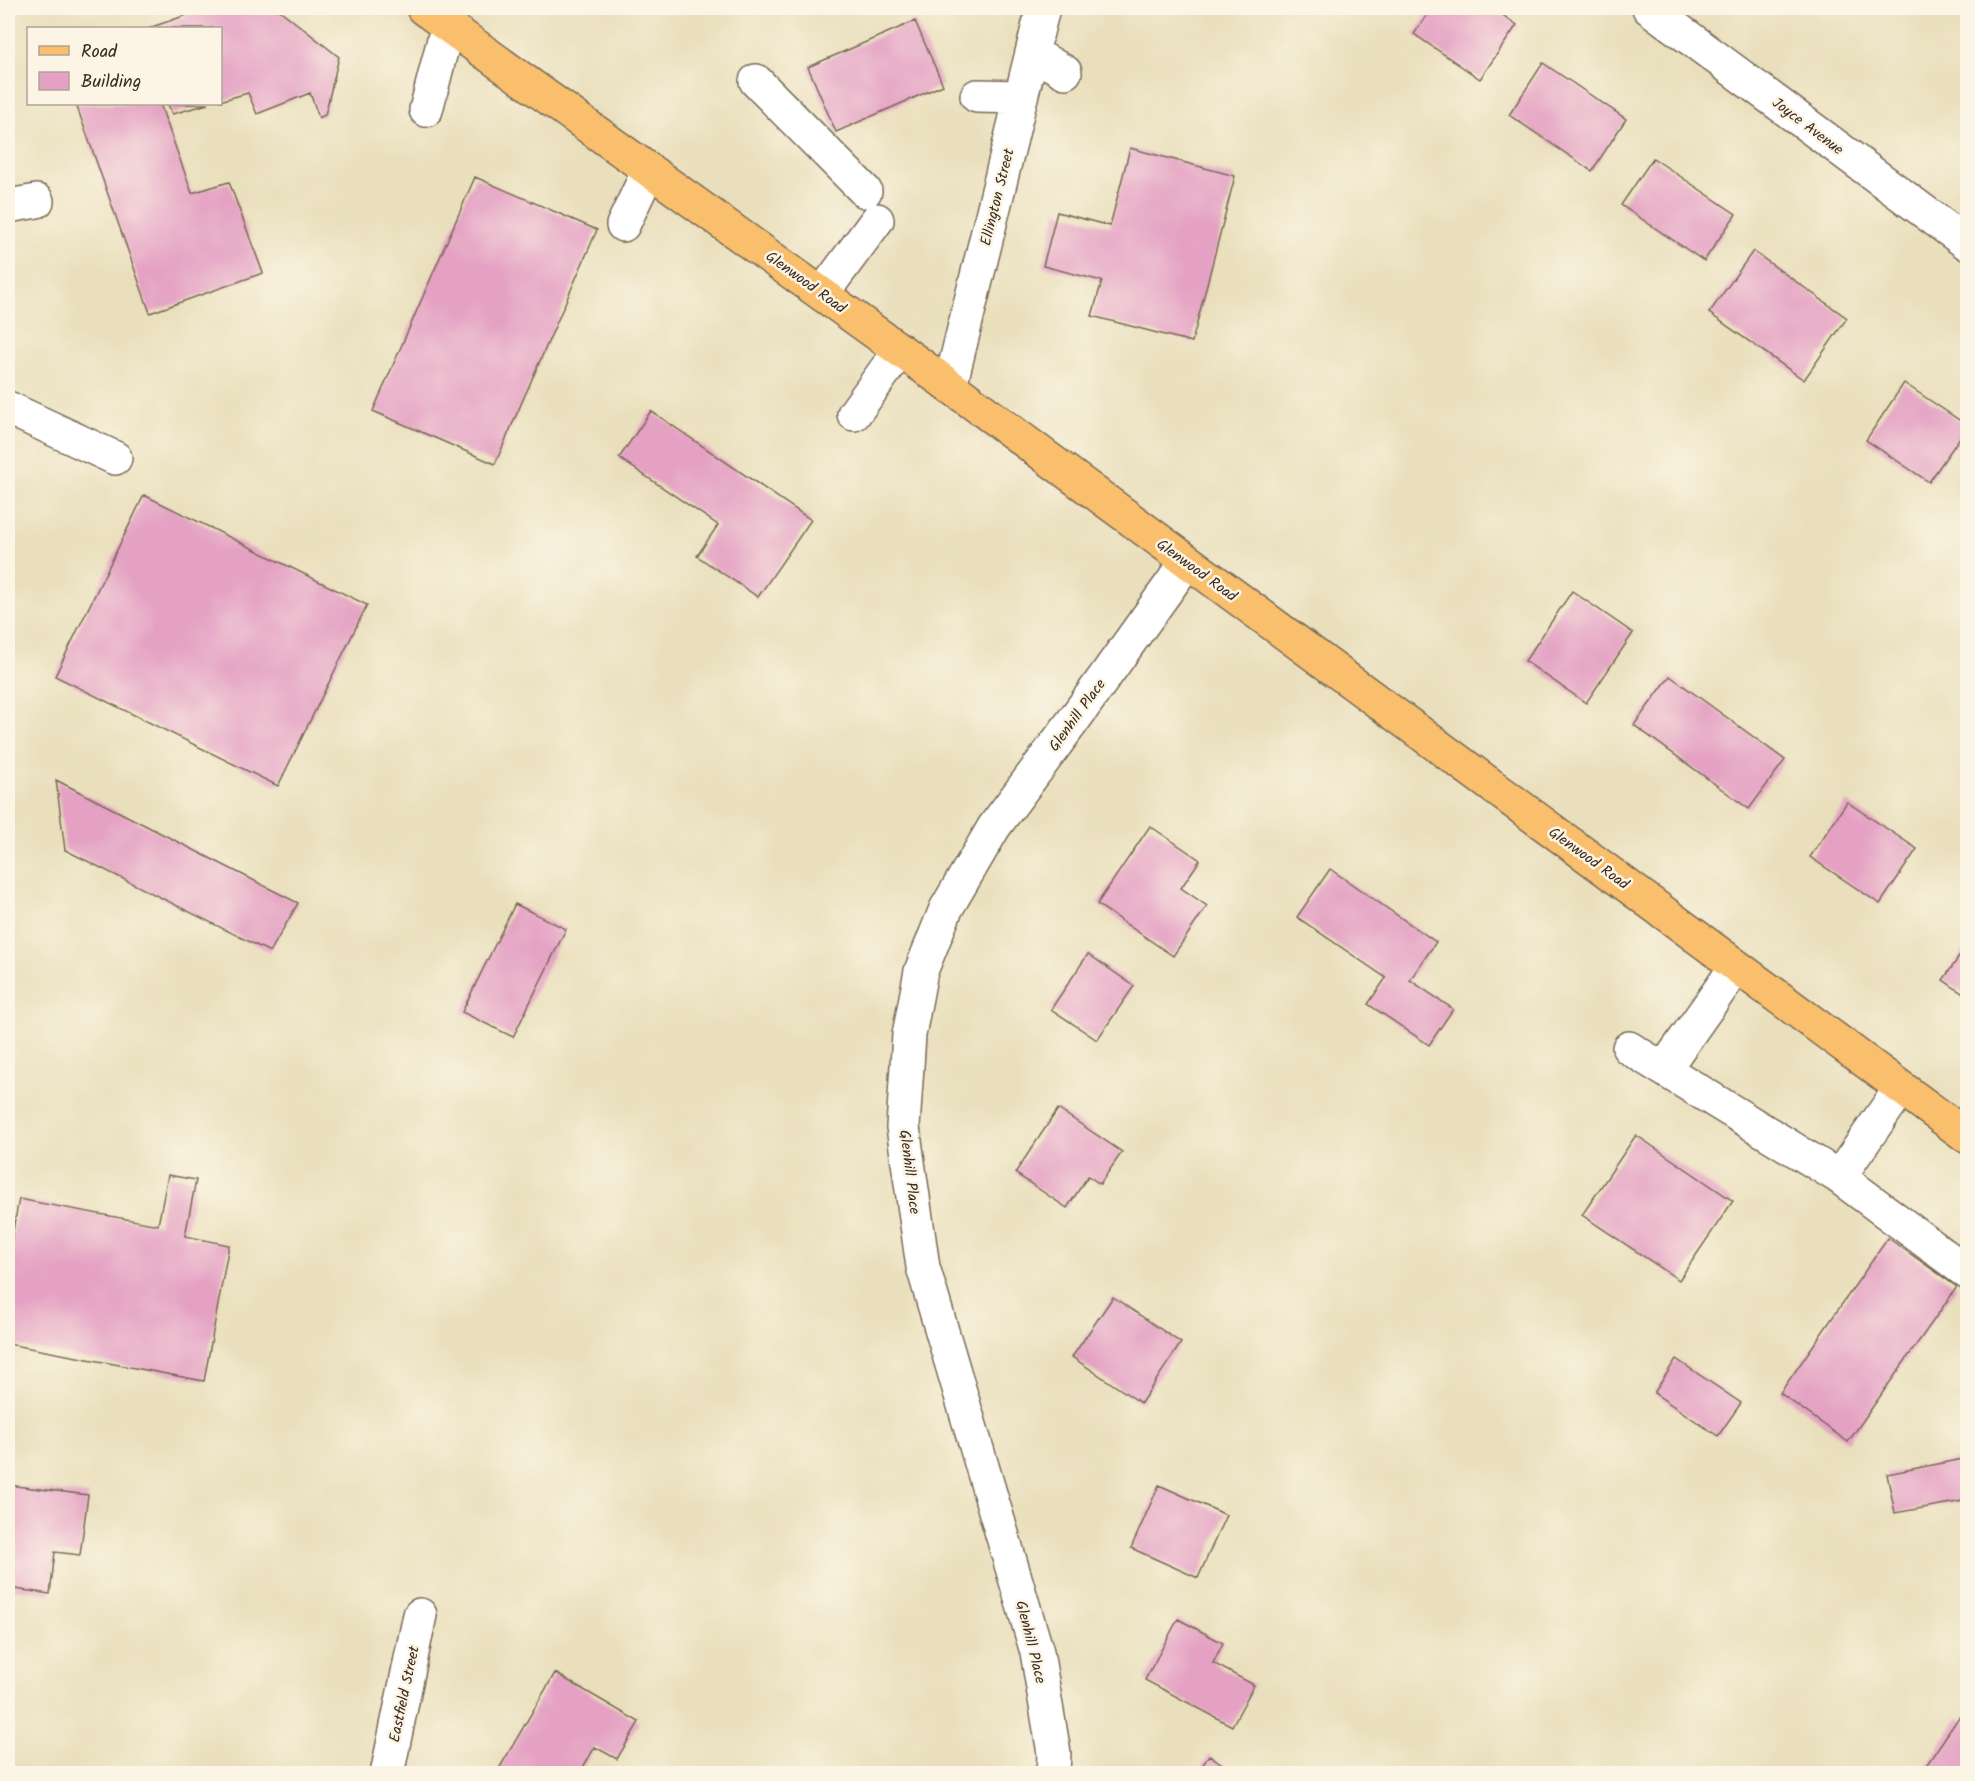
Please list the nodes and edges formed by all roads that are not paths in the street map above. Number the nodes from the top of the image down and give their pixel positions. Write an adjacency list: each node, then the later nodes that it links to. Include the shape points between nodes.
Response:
1 (1043, 8): 4 (street, Ellington Street)
2 (1649, 8): 12 (street, Joyce Avenue)
3 (441, 13): 9 (street); 10 (main road, Glenwood Road)
4 (1032, 53): 5 (street); 8 (street, Ellington Street)
5 (1065, 72)
6 (756, 81): 13 (street, via 871,206)
7 (977, 96): 8 (street)
8 (1021, 97): 15 (street, Ellington Street)
9 (426, 110)
10 (649, 170): 11 (street); 13 (main road, Glenwood Road)
11 (623, 225)
12 (1968, 244)
13 (822, 294): 14 (main road, Glenwood Road)
14 (900, 350): 15 (main road, Glenwood Road); 17 (street)
15 (950, 386): 19 (main road, Glenwood Road)
16 (8, 408): 18 (street)
17 (854, 414)
18 (115, 458)
19 (1187, 562): 20 (main road, Glenwood Road); 29 (street, Glenhill Place, via 994,827 946,909 921,971 909,1035 903,1127 923,1268 1037,1652 1054,1753)
20 (1736, 967): 22 (street); 23 (main road, Glenwood Road)
21 (1629, 1048): 22 (street)
22 (1664, 1069): 25 (street)
23 (1901, 1088): 24 (main road, Glenwood Road); 25 (street)
24 (1968, 1137)
25 (1839, 1177): 26 (street)
26 (1968, 1273)
27 (420, 1615): 28 (street, Eastfield Street)
28 (387, 1773)
29 (1053, 1773)

